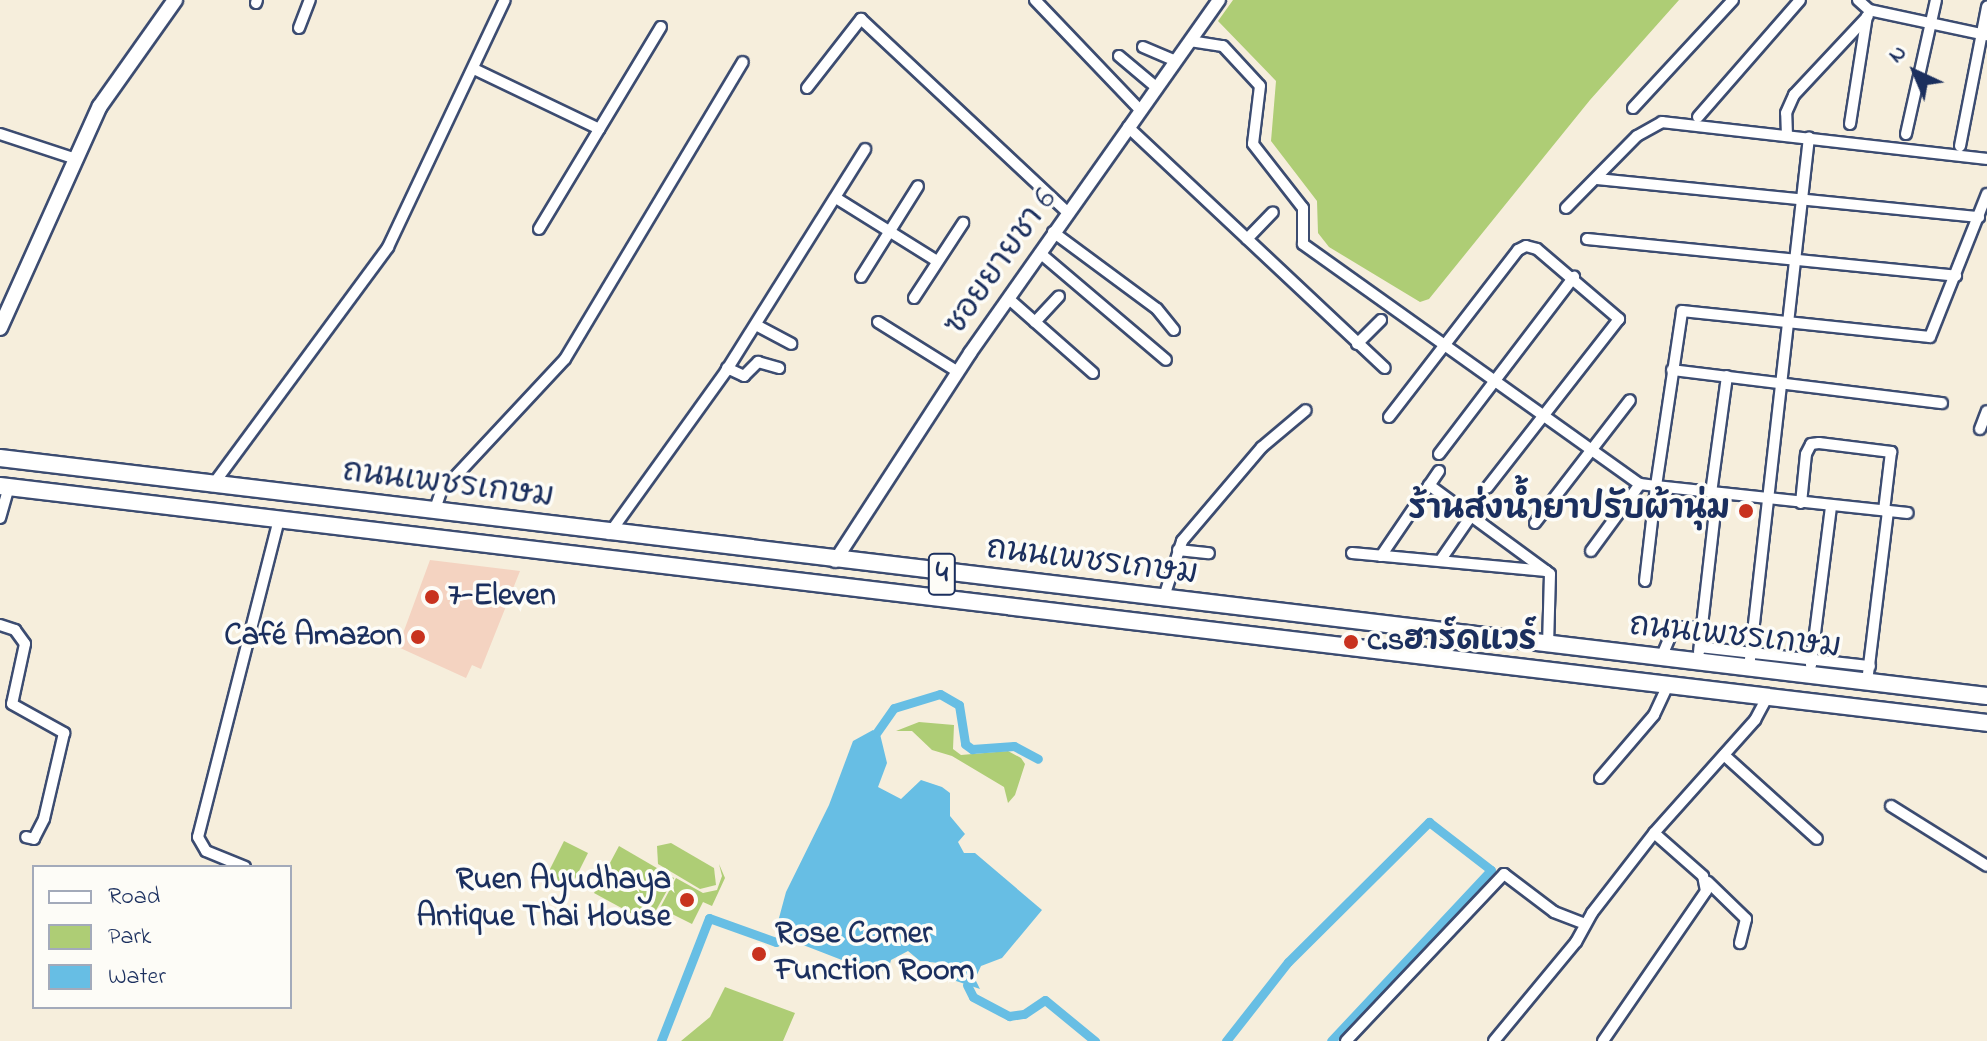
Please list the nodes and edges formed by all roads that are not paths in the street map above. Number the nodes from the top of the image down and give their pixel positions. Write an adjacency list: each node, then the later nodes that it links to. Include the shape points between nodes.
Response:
1 (175, 0): 35 (main road, via 115,81)
2 (310, 0): 13 (street)
3 (505, 0): 20 (street)
4 (1035, 0): 24 (street)
5 (1219, 0): 15 (street, ซอยยายชา 6)
6 (1733, 0): 23 (street)
7 (1800, 0): 25 (street)
8 (1936, 0): 11 (street)
9 (1865, 6): 11 (street); 26 (street); 31 (street, via 1794,95 1786,113)
10 (1987, 7): 14 (street)
11 (1931, 21): 14 (street); 30 (street)
12 (661, 27): 28 (street)
13 (299, 28)
14 (1984, 35): 33 (street)
15 (1190, 41): 18 (street, ซอยยายชา 6); 68 (street, via 1223,46 1260,86 1253,144 1303,208 1303,244)
16 (1143, 47): 18 (street)
17 (1119, 56): 21 (street)
18 (1176, 61): 21 (street, ซอยยายชา 6)
19 (743, 62): 103 (street, via 565,359 449,481)
20 (474, 69): 28 (street); 96 (street, via 388,247)
21 (1156, 87): 24 (street, ซอยยายชา 6)
22 (807, 88): 44 (street, via 861,19)
23 (1633, 108)
24 (1140, 110): 27 (street, ซอยยายชา 6)
25 (1698, 117)
26 (1850, 124)
27 (1128, 127): 44 (street, ซอยยายชา 6); 50 (street)
28 (599, 129): 47 (street)
29 (0, 134): 35 (street)
30 (1906, 134)
31 (1787, 136): 32 (street); 37 (street, via 1662,122 1649,126)
32 (1809, 137): 36 (street); 41 (street)
33 (1960, 146)
34 (865, 149): 40 (street)
35 (76, 159): 66 (main road)
36 (1987, 159)
37 (1597, 179): 41 (street); 42 (street)
38 (918, 186): 48 (street)
39 (1987, 194): 45 (street)
40 (836, 198): 48 (street); 65 (street)
41 (1801, 198): 45 (street); 53 (street)
42 (1566, 208)
43 (1273, 212): 50 (street)
44 (1068, 213): 49 (street, ซอยยายชา 6)
45 (1979, 217): 55 (street)
46 (963, 223): 54 (street)
47 (539, 229)
48 (890, 229): 54 (street); 56 (street)
49 (1053, 232): 52 (street, ซอยยายชา 6); 67 (street, via 1157,309)
50 (1247, 239): 70 (street)
51 (1587, 239): 53 (street)
52 (1040, 253): 60 (street, ซอยยายชา 6); 71 (street)
53 (1795, 260): 55 (street); 62 (street)
54 (937, 261): 59 (street)
55 (1956, 276): 62 (street, via 1930,337)
56 (861, 277)
57 (1574, 277): 68 (street, via 1537,249 1522,247); 79 (street); 86 (street, via 1619,319)
58 (1059, 296): 64 (street)
59 (914, 298)
60 (1009, 299): 64 (street); 76 (street, ซอยยายชา 6)
61 (1381, 320): 70 (street)
62 (1789, 320): 75 (street, via 1682,311); 80 (street)
63 (878, 322): 76 (street)
64 (1035, 322): 77 (street)
65 (756, 325): 69 (street); 72 (street)
66 (0, 328)
67 (1174, 330)
68 (1446, 343): 79 (street); 85 (street)
69 (791, 344)
70 (1357, 344): 74 (street)
71 (1166, 360)
72 (727, 368): 73 (street, via 747,376 758,362); 109 (street)
73 (779, 368)
74 (1385, 368)
75 (1672, 370): 78 (street); 95 (street)
76 (958, 372): 115 (street, ซอยยายชา 6)
77 (1093, 373)
78 (1727, 376): 80 (street); 98 (street)
79 (1497, 381): 86 (street); 89 (street)
80 (1781, 384): 82 (street); 99 (street)
81 (1630, 400): 88 (street)
82 (1942, 403)
83 (1306, 410): 110 (street, via 1262,447)
84 (1987, 411): 87 (street)
85 (1389, 417)
86 (1545, 417): 88 (street); 97 (street)
87 (1980, 429)
88 (1591, 451): 92 (street); 108 (street)
89 (1439, 454)
90 (0, 458): 96 (main road, ถนนเพชรเกษม / 4)
91 (1439, 471): 93 (street)
92 (1640, 484): 95 (street); 111 (street)
93 (1429, 485): 105 (street); 114 (street)
94 (4, 486): 106 (street); 107 (main road, ถนนเพชรเกษม / 4)
95 (1656, 486): 98 (street); 118 (street)
96 (211, 487): 103 (main road, ถนนเพชรเกษม / 4)
97 (1487, 488)
98 (1714, 493): 99 (street); 123 (street)
99 (1769, 499): 100 (street); 129 (street)
100 (1801, 503): 101 (street); 102 (street, via 1806,454 1811,444 1819,443 1891,452)
101 (1831, 506): 102 (street); 130 (street)
102 (1886, 511): 104 (street); 131 (street)
103 (438, 512): 109 (main road, ถนนเพชรเกษม / 4)
104 (1908, 513)
105 (1471, 516): 116 (street); 117 (street)
106 (0, 518)
107 (279, 519): 124 (main road, ถนนเพชรเกษม / 4); 142 (street, via 198,837 206,851)
108 (1535, 523)
109 (609, 534): 115 (main road, ถนนเพชรเกษม / 4)
110 (1178, 550): 112 (street); 120 (street)
111 (1591, 551)
112 (1209, 553)
113 (1352, 553): 114 (street)
114 (1381, 556): 116 (street)
115 (835, 561): 119 (main road, ถนนเพชรเกษม / 4)
116 (1440, 561): 117 (street)
117 (1547, 571): 125 (street, via 1552,580)
118 (1645, 581)
119 (1063, 588): 120 (main road, ถนนเพชรเกษม / 4); 124 (main road, via 1065,595 1087,600 1229,618 1236,628)
120 (1163, 600): 121 (main road, ถนนเพชรเกษม / 4)
121 (1269, 612): 125 (main road, ถนนเพชรเกษม / 4); 127 (main road, via 1263,622 1276,634 1372,646)
122 (0, 625): 140 (street, via 15,630 25,644 12,704 64,733 44,819 34,839)
123 (1703, 627): 126 (street); 128 (street, via 1674,627)
124 (1233, 636): 127 (main road, ถนนเพชรเกษม / 4)
125 (1548, 646): 128 (main road, ถนนเพชรเกษม / 4)
126 (1698, 654): 128 (main road, ถนนเพชรเกษม / 4); 129 (main road, ถนนเพชรเกษม / 4)
127 (1385, 655): 132 (main road, ถนนเพชรเกษม / 4)
128 (1661, 658)
129 (1751, 660): 130 (main road, ถนนเพชรเกษม / 4)
130 (1811, 667): 131 (main road, ถนนเพชรเกษม / 4)
131 (1874, 677): 133 (main road, ถนนเพชรเกษม / 4, via 1904,687)
132 (1667, 687): 134 (main road, ถนนเพชรเกษม / 4); 137 (street, via 1654,715)
133 (1987, 696)
134 (1767, 697): 135 (main road, ถนนเพชรเกษม / 4); 136 (street, via 1755,720)
135 (1987, 723)
136 (1724, 755): 139 (street); 141 (street)
137 (1600, 778)
138 (1891, 806): 143 (street)
139 (1654, 833): 144 (street); 145 (street)
140 (26, 837)
141 (1817, 839)
142 (240, 865)
143 (1987, 866)
144 (1708, 882): 146 (street, via 1746,919); 149 (street)
145 (1585, 924): 147 (street, via 1554,912 1504,874); 148 (street)
146 (1740, 943)
147 (1346, 1041)
148 (1494, 1041)
149 (1603, 1041)

